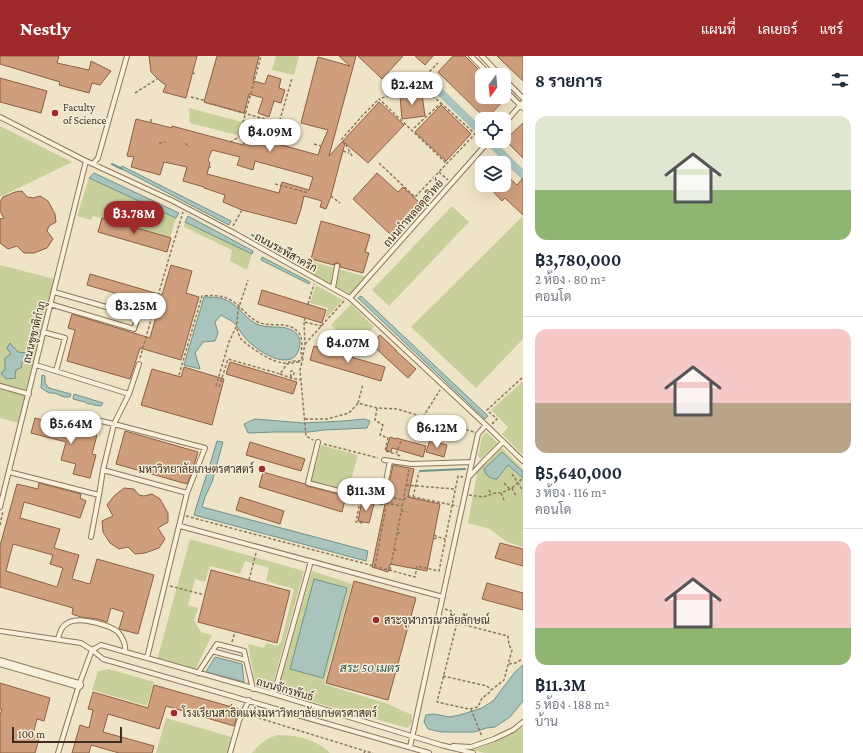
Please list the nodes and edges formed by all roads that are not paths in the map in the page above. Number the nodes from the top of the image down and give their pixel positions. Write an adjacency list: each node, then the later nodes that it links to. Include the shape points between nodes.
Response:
1 (127, 56): 14 (lane, via 98,158)
2 (471, 56): 4 (lane)
3 (482, 56): 5 (lane)
4 (483, 68)
5 (493, 68)
6 (511, 86): 8 (lane)
7 (511, 95): 9 (lane)
8 (523, 98)
9 (522, 105): 11 (lane)
10 (0, 117): 13 (lane, ถนนระพีสาคริก)
11 (511, 117)
12 (483, 148): 18 (lane, ถนนกำพลอดุลวิทย์)
13 (86, 161): 14 (lane, ถนนระพีสาคริก); 17 (lane, ถนนชูชาติกำภู)
14 (93, 164): 16 (lane, ถนนระพีสาคริก, via 173,201)
15 (337, 266): 16 (lane)
16 (333, 288): 18 (lane, ถนนระพีสาคริก)
17 (54, 292): 19 (lane, ถนนชูชาติกำภู); 19 (lane, via 138,316 134,328)
18 (350, 298): 29 (lane, ถนนระพีสาคริก)
19 (50, 304): 20 (lane, ถนนชูชาติกำภู)
20 (43, 332): 22 (lane, ถนนชูชาติกำภู); 23 (lane, via 65,338)
21 (139, 364): 26 (lane)
22 (36, 365): 23 (lane); 25 (lane, ถนนชูชาติกำภู)
23 (56, 371): 26 (lane)
24 (0, 386): 25 (lane)
25 (29, 394): 37 (lane, ถนนชูชาติกำภู)
26 (129, 394): 28 (lane)
27 (75, 415): 28 (lane)
28 (114, 424): 36 (lane); 39 (lane, via 205,448)
29 (486, 425): 31 (lane, ถนนระพีสาคริก); 35 (lane, via 478,434)
30 (318, 442): 33 (lane, via 308,483 361,498 384,503)
31 (503, 442): 34 (lane, ถนนระพีสาคริก); 38 (lane)
32 (384, 460): 33 (lane)
33 (390, 461): 35 (lane, via 411,464)
34 (523, 461)
35 (472, 462): 38 (lane)
36 (103, 470): 39 (lane); 40 (lane)
37 (9, 472): 40 (lane); 41 (lane, ถนนชูชาติกำภู)
38 (469, 477): 45 (lane)
39 (187, 493): 42 (lane)
40 (99, 495): 43 (lane)
41 (0, 507)
42 (180, 526): 44 (lane); 51 (lane)
43 (90, 537)
44 (311, 560): 45 (lane); 57 (lane)
45 (443, 597): 60 (lane)
46 (0, 630): 47 (lane, ถนนจักรพันธ์)
47 (58, 639): 48 (lane, ถนนจักรพันธ์, via 81,643); 50 (lane, via 62,627 72,620 90,622 107,626 117,632 126,646)
48 (92, 650): 50 (lane, ถนนจักรพันธ์, via 101,645); 55 (lane); 58 (lane, ถนนจักรพันธ์, via 103,659)
49 (212, 651): 52 (lane); 52 (lane, via 217,644 230,647 244,651); 54 (lane)
50 (126, 652): 51 (lane, ถนนจักรพันธ์)
51 (147, 658): 54 (lane, ถนนจักรพันธ์)
52 (246, 660): 56 (lane)
53 (0, 662): 55 (street)
54 (198, 673): 56 (lane, ถนนจักรพันธ์)
55 (79, 685): 63 (lane)
56 (253, 689): 57 (lane, ถนนจักรพันธ์)
57 (274, 694): 60 (lane, ถนนจักรพันธ์)
58 (249, 700): 62 (lane, ถนนจักรพันธ์); 64 (lane, via 239,721)
59 (523, 722): 61 (lane, via 513,730 471,747)
60 (412, 736): 61 (lane, ถนนจักรพันธ์); 62 (lane)
61 (441, 745): 66 (lane, ถนนจักรพันธ์)
62 (410, 747): 65 (lane, ถนนจักรพันธ์)
63 (58, 753)
64 (230, 753)
65 (429, 753)
66 (472, 753)

